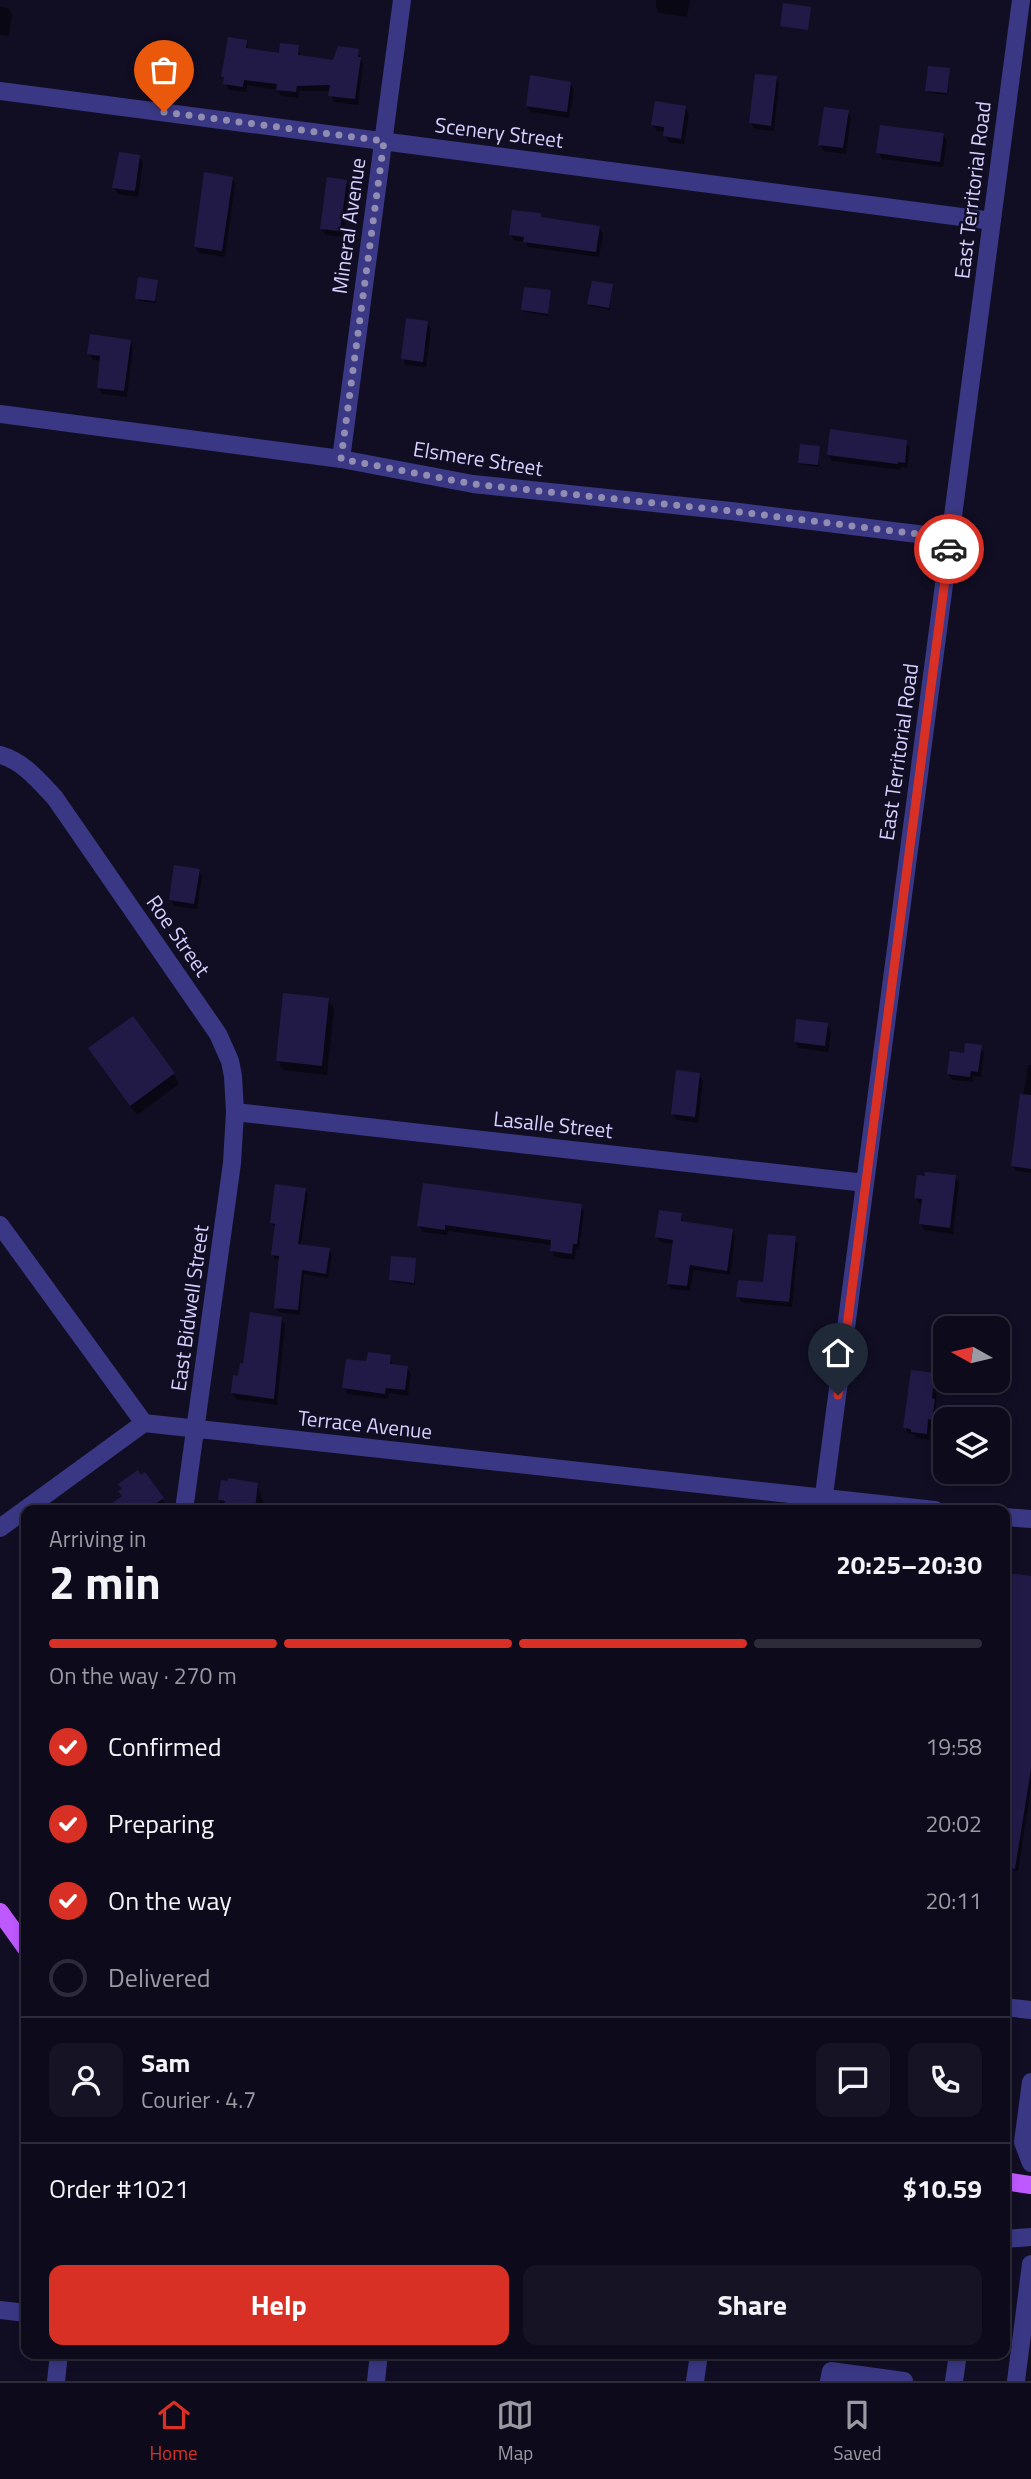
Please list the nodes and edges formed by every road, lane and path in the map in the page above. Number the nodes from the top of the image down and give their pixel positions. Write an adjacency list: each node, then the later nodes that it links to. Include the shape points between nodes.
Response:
1 (402, 0): 4 (street, Mineral Avenue)
2 (1021, 0): 5 (street, East Territorial Road)
3 (0, 91): 4 (street, Scenery Street)
4 (384, 141): 5 (street, Scenery Street); 7 (street, Mineral Avenue)
5 (992, 221): 8 (street, East Territorial Road)
6 (0, 414): 7 (street, Elsmere Street)
7 (341, 459): 8 (street, Elsmere Street, via 486,485)
8 (950, 538): 11 (street, East Territorial Road)
9 (0, 755): 10 (street, Roe Street, via 30,772 55,798 218,1034 230,1061)
10 (235, 1112): 11 (street, Lasalle Street); 14 (street, East Bidwell Street, via 230,1186)
11 (865, 1183): 17 (street, East Territorial Road)
12 (0, 1225): 13 (street)
13 (144, 1423): 14 (street, Terrace Avenue); 15 (street)
14 (196, 1428): 16 (street, East Bidwell Street); 17 (street, Terrace Avenue)
15 (32, 1505)
16 (185, 1505)
17 (823, 1505)
18 (21, 1513): 21 (street)
19 (1010, 1518): 20 (street)
20 (1031, 1520)
21 (0, 1528)
22 (1, 1916): 23 (main road)
23 (21, 1942)
24 (1010, 2008): 25 (street)
25 (1031, 2011)
26 (1031, 2082): 27 (street, via 1023,2142)
27 (1031, 2163)
28 (1010, 2182): 29 (main road)
29 (1031, 2185)
30 (1031, 2237): 31 (street)
31 (1010, 2239)
32 (1031, 2264): 45 (street)
33 (0, 2310): 34 (street)
34 (21, 2312)
35 (58, 2359): 40 (street)
36 (378, 2359): 41 (street)
37 (698, 2359): 42 (street)
38 (957, 2359): 44 (street)
39 (894, 2380): 43 (street, via 831,2371)
40 (56, 2381)
41 (376, 2381)
42 (695, 2381)
43 (829, 2381)
44 (954, 2381)
45 (1016, 2381)

